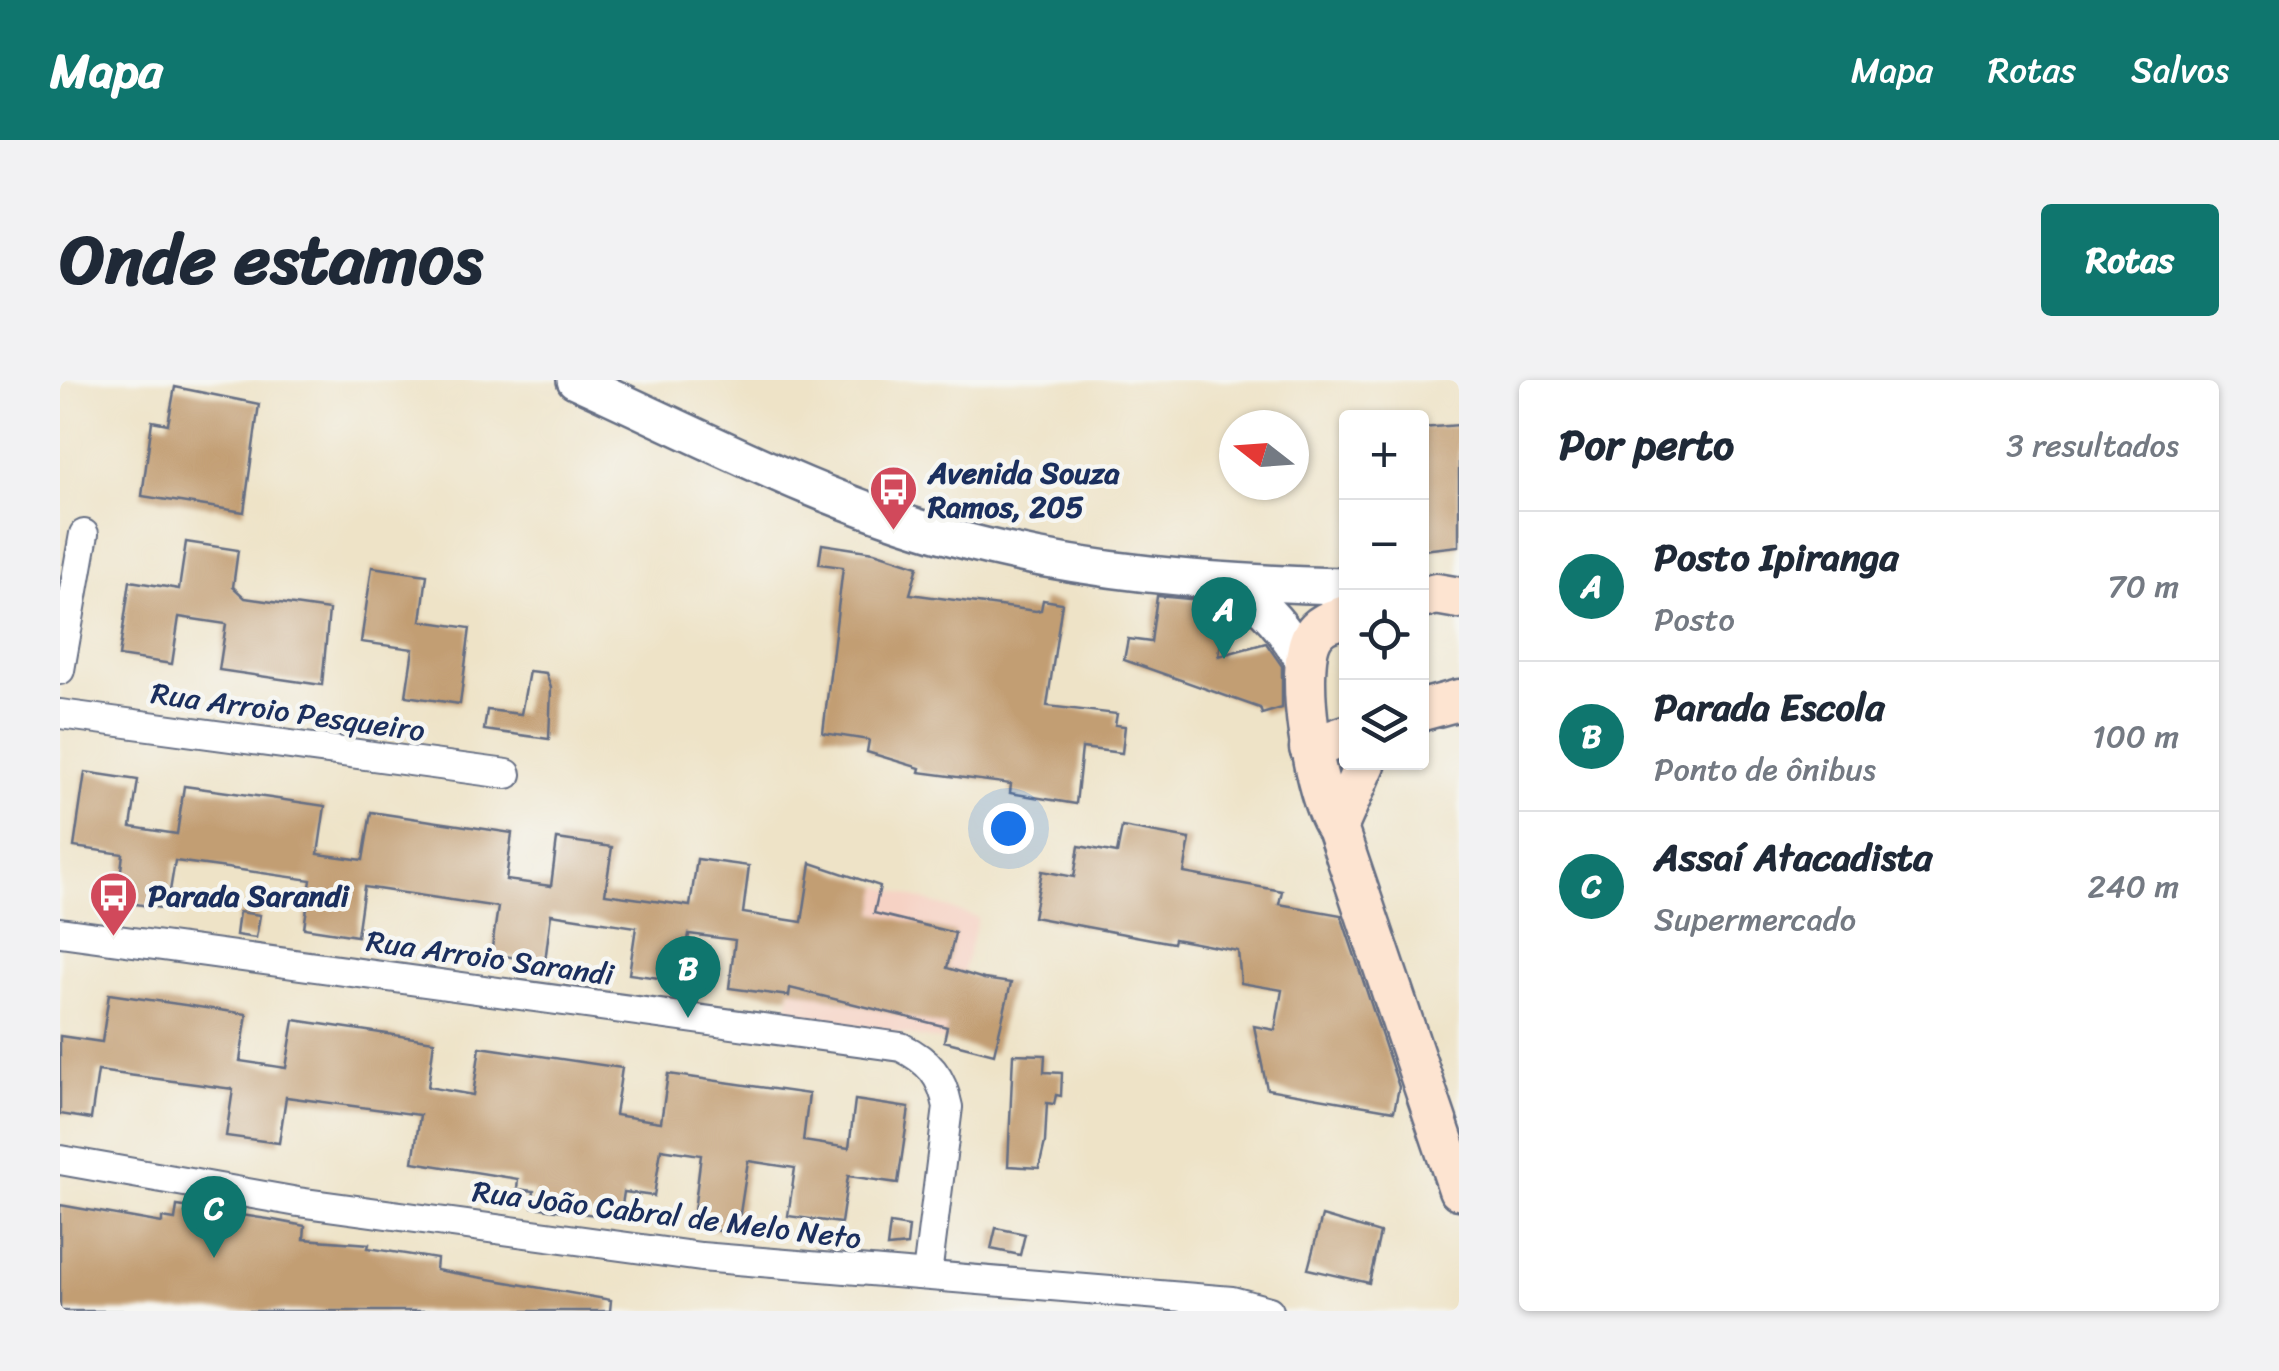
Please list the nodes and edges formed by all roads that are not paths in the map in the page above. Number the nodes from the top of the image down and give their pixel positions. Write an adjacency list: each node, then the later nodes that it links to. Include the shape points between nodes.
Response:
1 (575, 380): 3 (street, via 900,521 1050,559)
2 (84, 534): 7 (street)
3 (1234, 584): 4 (street); 6 (street, via 1266,607)
4 (1339, 586)
5 (1339, 618): 6 (main road, via 1322,624 1311,638)
6 (1306, 663): 9 (main road)
7 (60, 670)
8 (60, 714): 11 (street, Rua Arroio Pesqueiro)
9 (1328, 742): 12 (main road, via 1329,817)
10 (1362, 770): 12 (main road)
11 (507, 774)
12 (1337, 828): 15 (main road)
13 (60, 932): 16 (street, Rua Arroio Sarandi, via 902,1047 931,1065 948,1107)
14 (60, 1160): 16 (street, Rua João Cabral de Melo Neto, via 298,1202 701,1258)
15 (1459, 1189)
16 (927, 1275): 17 (street, Rua João Cabral de Melo Neto, via 1232,1302)
17 (1269, 1311)

